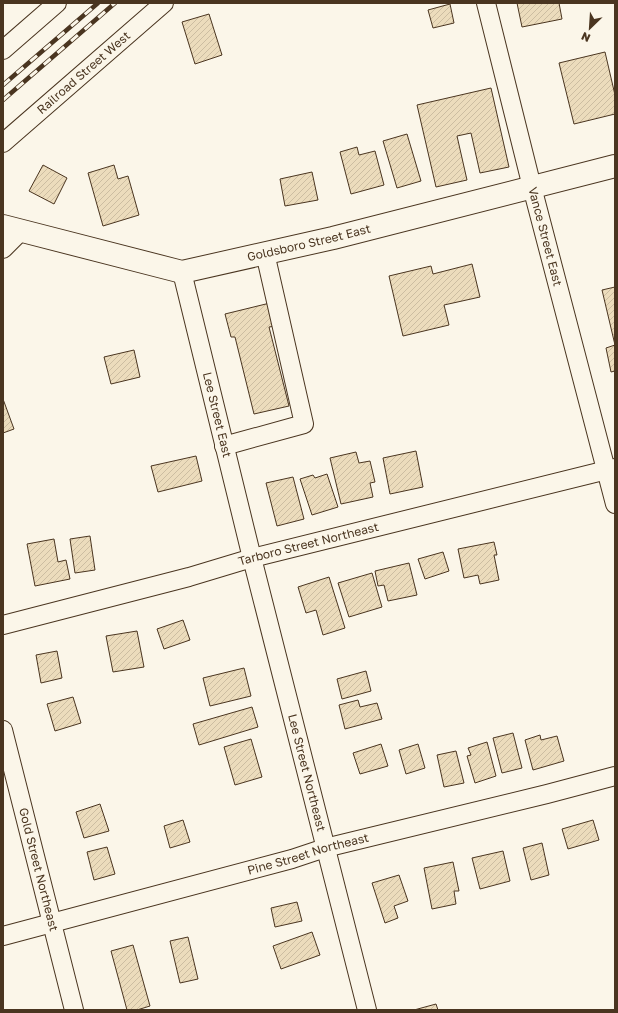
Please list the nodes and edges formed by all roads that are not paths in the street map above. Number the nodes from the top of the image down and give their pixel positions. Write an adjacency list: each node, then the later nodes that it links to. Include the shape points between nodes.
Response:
1 (57, 3): 4 (street)
2 (164, 3): 5 (street, Railroad Street West)
3 (486, 3): 7 (street, Vance Street East)
4 (3, 50)
5 (3, 143)
6 (615, 166): 7 (main road, Goldsboro Street East)
7 (532, 187): 10 (main road, Goldsboro Street East); 13 (street, Vance Street East)
8 (12, 229): 9 (street); 11 (main road, Goldsboro Street East)
9 (3, 249)
10 (266, 253): 11 (main road, Goldsboro Street East); 12 (street, via 304,424)
11 (182, 272): 12 (street, Lee Street East)
12 (224, 446): 15 (street, Lee Street East)
13 (610, 469): 14 (street, Vance Street East); 15 (street, Tarboro Street Northeast)
14 (615, 504)
15 (252, 558): 16 (street, Tarboro Street Northeast, via 190,577); 20 (street, Lee Street Northeast)
16 (3, 625)
17 (3, 730): 18 (street, Gold Street Northeast)
18 (9, 776): 21 (street, Gold Street Northeast)
19 (615, 776): 20 (street, Pine Street Northeast)
20 (325, 848): 21 (street, Pine Street Northeast, via 292,860); 24 (street, Lee Street Northeast)
21 (52, 924): 22 (street, Pine Street Northeast); 23 (street, Gold Street Northeast)
22 (3, 936)
23 (74, 1010)
24 (367, 1010)

